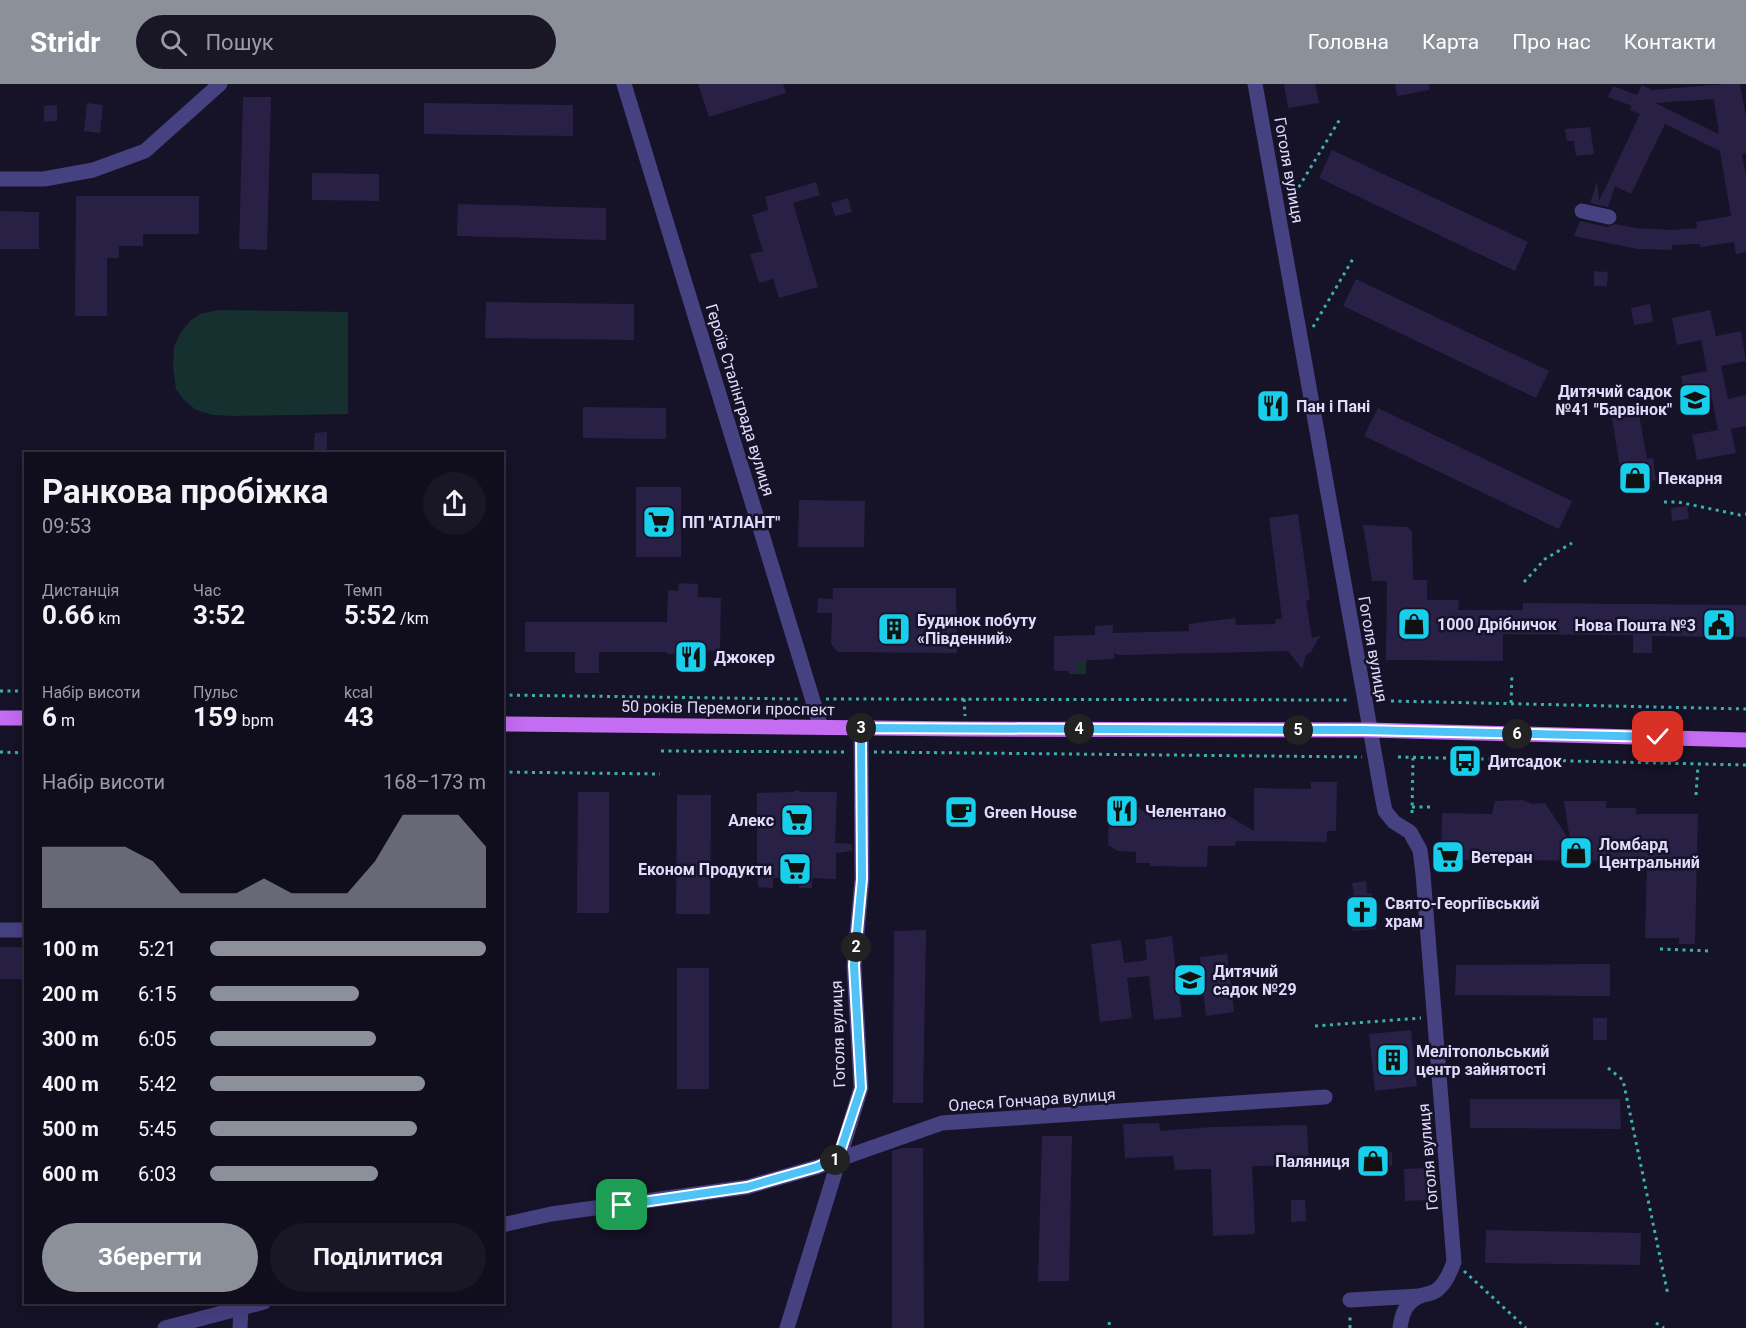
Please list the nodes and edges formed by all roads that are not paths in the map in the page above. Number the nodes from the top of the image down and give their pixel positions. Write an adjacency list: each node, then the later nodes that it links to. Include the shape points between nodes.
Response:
1 (220, 84): 4 (street, via 145,151 64,176)
2 (624, 84): 10 (street, Героїв Сталінграда вулиця)
3 (1255, 84): 12 (street, Гоголя вулиця)
4 (0, 179)
5 (1582, 211): 6 (street)
6 (1609, 217)
7 (0, 718): 8 (main road)
8 (24, 718)
9 (504, 723): 10 (main road, 50 років Перемоги проспект)
10 (821, 727): 11 (main road, 50 років Перемоги проспект)
11 (861, 728): 12 (main road, 50 років Перемоги проспект); 17 (street, Гоголя вулиця, via 862,879 854,965 861,1088)
12 (1370, 730): 13 (main road, 50 років Перемоги проспект); 19 (street, Гоголя вулиця, via 1386,811 1394,822 1410,832 1420,850 1423,874 1454,1262 1436,1291)
13 (1746, 740)
14 (0, 930): 15 (street)
15 (24, 930)
16 (1325, 1097): 17 (street, Олеся Гончара вулиця, via 954,1121)
17 (838, 1158): 18 (street, Олеся Гончара вулиця, via 747,1187 551,1214); 25 (street, Гоголя вулиця)
18 (504, 1225)
19 (1419, 1296): 20 (street); 26 (street, via 1409,1302)
20 (1350, 1300)
21 (256, 1304): 22 (street)
22 (241, 1308): 23 (street); 24 (street)
23 (165, 1328)
24 (240, 1328)
25 (787, 1328)
26 (1400, 1328)

